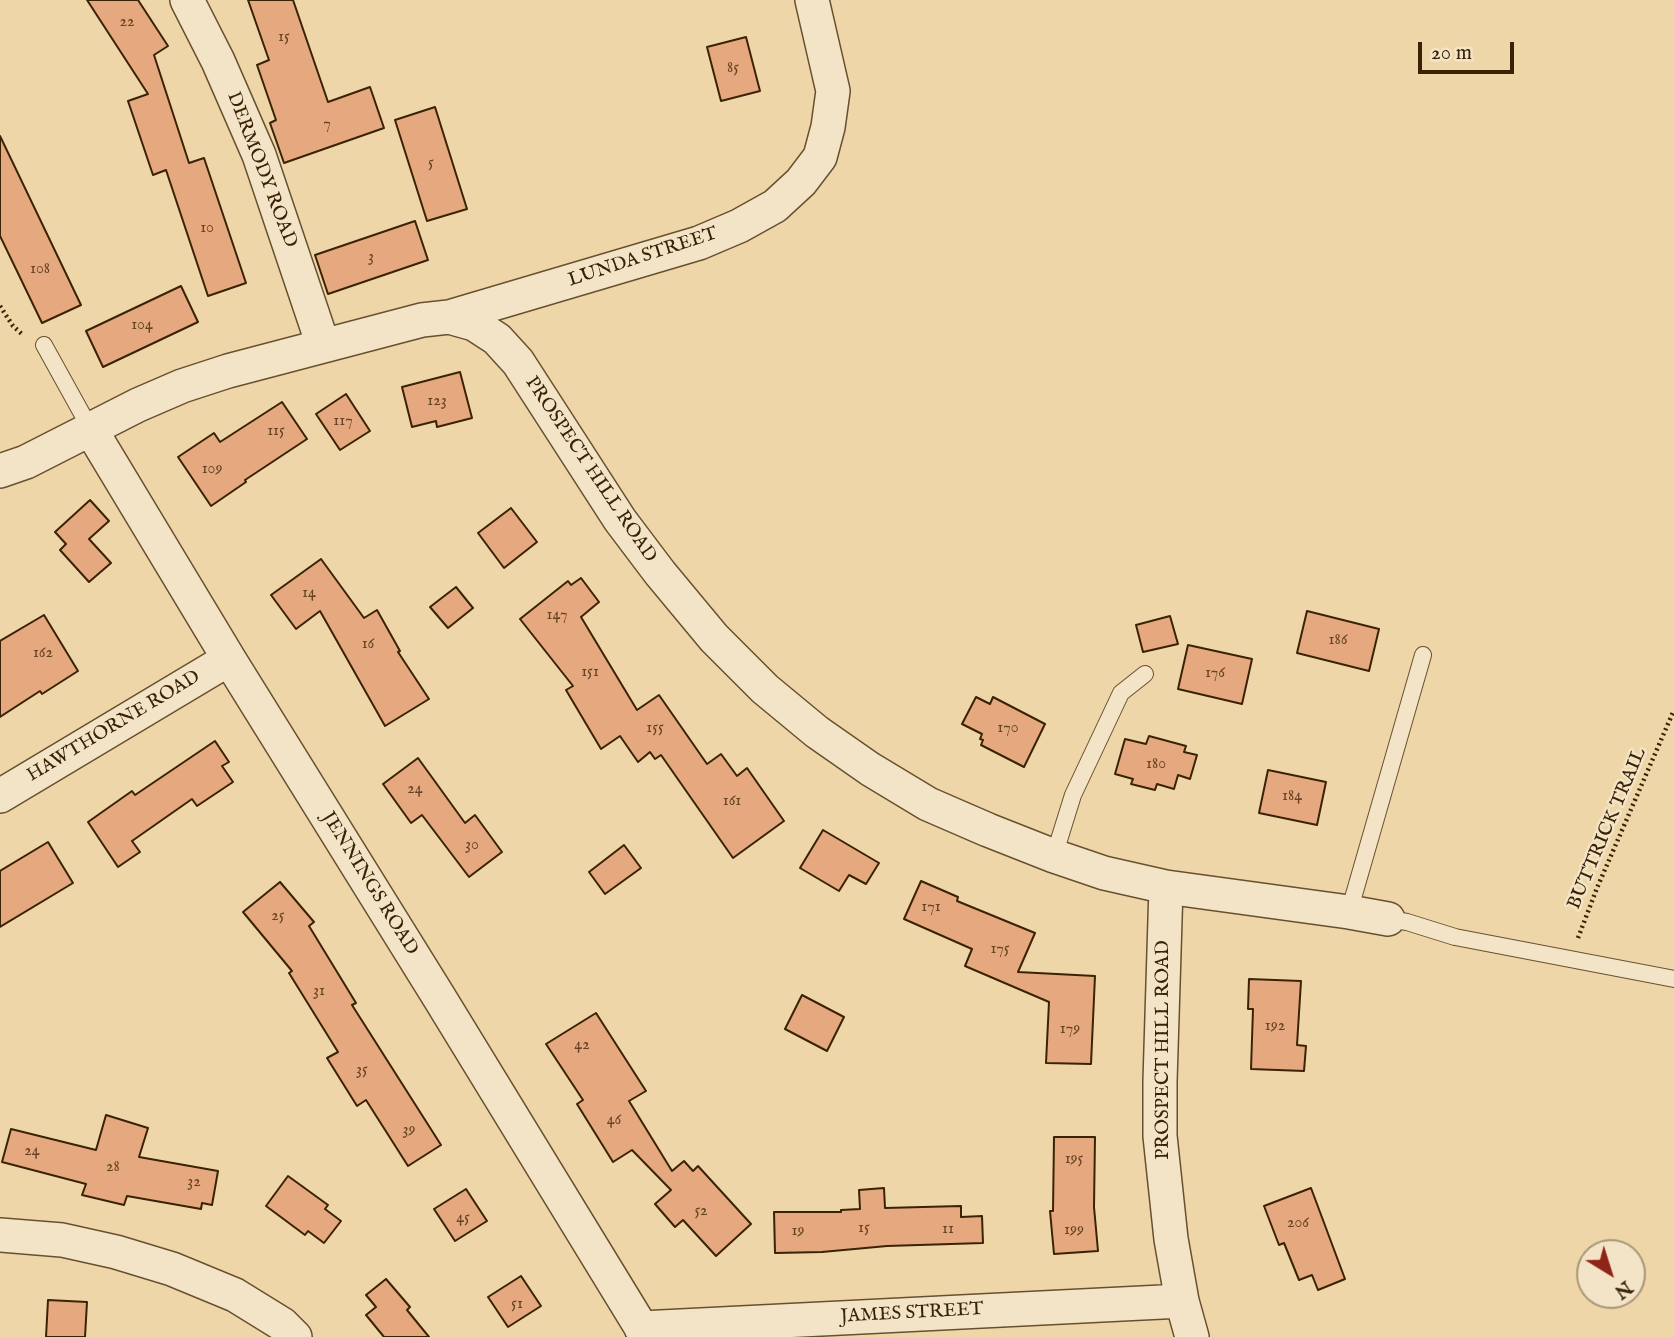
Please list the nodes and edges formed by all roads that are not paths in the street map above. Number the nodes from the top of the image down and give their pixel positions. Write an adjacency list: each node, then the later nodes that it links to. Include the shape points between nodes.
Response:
1 (187, 0): 5 (street, DERMODY ROAD, via 259,155)
2 (811, 0): 3 (street, LUNDA STREET, via 833,92 828,127 820,157 802,182 775,206 699,243)
3 (449, 317): 5 (street, PROSPECT HILL ROAD); 12 (street, PROSPECT HILL ROAD, via 474,324 498,340 518,362 620,520 660,573 714,638 765,688 817,732 928,804)
4 (44, 345): 6 (lane)
5 (323, 345): 6 (street, PROSPECT HILL ROAD, via 182,386)
6 (91, 430): 7 (street, PROSPECT HILL ROAD); 9 (street, JENNINGS ROAD)
7 (0, 471)
8 (1423, 654): 14 (lane)
9 (229, 659): 11 (street, HAWTHORNE ROAD); 19 (street, JENNINGS ROAD)
10 (1145, 674): 12 (lane, via 1121,693 1073,795)
11 (0, 796)
12 (1054, 856): 13 (street, PROSPECT HILL ROAD)
13 (1166, 887): 14 (street, PROSPECT HILL ROAD); 18 (street, PROSPECT HILL ROAD, via 1160,1136)
14 (1349, 912): 15 (street, PROSPECT HILL ROAD)
15 (1388, 919): 16 (lane, via 1455,937)
16 (1674, 978)
17 (0, 1235): 20 (street, via 62,1241 173,1269 235,1295)
18 (1182, 1300): 19 (street, JAMES STREET); 21 (street, PROSPECT HILL ROAD)
19 (644, 1332)
20 (295, 1337)
21 (1192, 1337)

